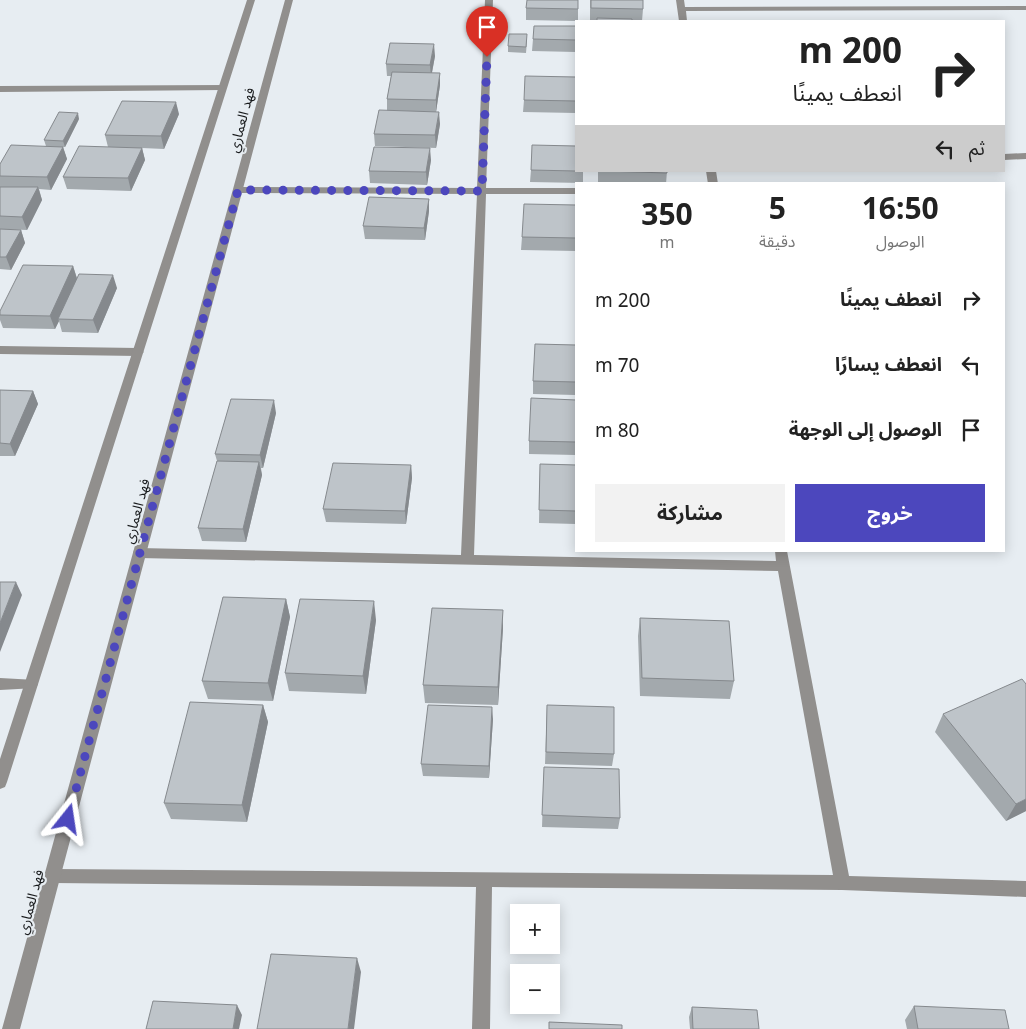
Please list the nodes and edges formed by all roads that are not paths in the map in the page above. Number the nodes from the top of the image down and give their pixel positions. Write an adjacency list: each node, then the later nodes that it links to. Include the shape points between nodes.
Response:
1 (250, 0): 7 (street)
2 (289, 0): 11 (street, فهد العماري)
3 (489, 0): 12 (street)
4 (680, 4): 5 (street); 6 (street)
5 (1026, 8)
6 (684, 20)
7 (223, 87): 8 (street); 15 (street)
8 (0, 89)
9 (1026, 156): 10 (street)
10 (1005, 157)
11 (238, 190): 12 (street); 17 (street, فهد العماري)
12 (482, 191): 13 (street); 18 (street)
13 (575, 191)
14 (0, 350): 15 (street)
15 (138, 352): 21 (street)
16 (781, 552): 19 (street)
17 (140, 553): 18 (street); 23 (street, فهد العماري)
18 (467, 560): 19 (street)
19 (784, 566): 25 (street)
20 (0, 684): 21 (street)
21 (31, 684): 22 (street)
22 (0, 782)
23 (52, 876): 24 (street); 27 (street, فهد العماري)
24 (484, 880): 25 (street); 28 (street)
25 (842, 883): 26 (street)
26 (1026, 889)
27 (11, 1029)
28 (481, 1029)

